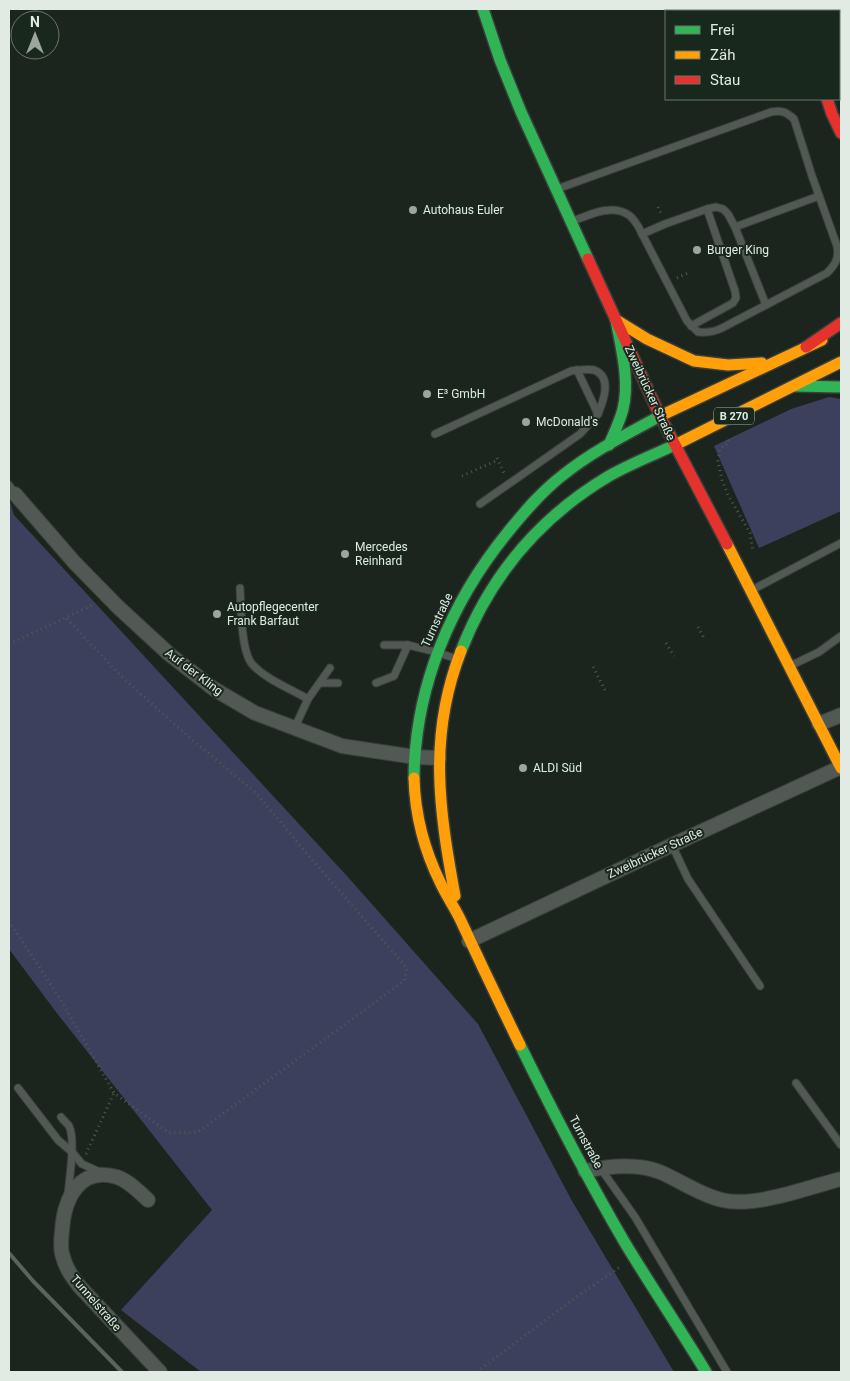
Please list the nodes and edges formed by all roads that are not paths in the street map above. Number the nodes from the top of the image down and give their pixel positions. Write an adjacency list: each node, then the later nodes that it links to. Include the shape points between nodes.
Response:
1 (483, 9): 4 (main road, Zweibrücker Straße, via 521,112)
2 (827, 100): 3 (main road)
3 (841, 133)
4 (556, 189): 5 (lane, via 779,111 794,119); 7 (main road, Zweibrücker Straße)
5 (818, 196): 8 (lane); 10 (lane, via 837,246 834,265)
6 (708, 209): 8 (lane, via 723,209); 9 (lane); 13 (lane, via 736,298 734,303)
7 (571, 222): 9 (lane, via 606,210 619,210 629,214); 11 (main road, Zweibrücker Straße)
8 (734, 227): 10 (lane)
9 (642, 234): 13 (lane)
10 (766, 305): 13 (lane, via 713,332 698,332)
11 (616, 320): 17 (main road, via 694,361 728,365); 22 (main road, Zweibrücker Straße); 24 (main road, via 625,371 625,398 620,421)
12 (841, 323): 15 (main road)
13 (691, 326)
14 (841, 332): 15 (main road, B 270)
15 (806, 347): 17 (main road, B 270)
16 (841, 362): 19 (main road, B 270)
17 (773, 363): 22 (main road, B 270)
18 (577, 370): 21 (lane); 21 (lane, via 595,370 605,382); 23 (lane)
19 (794, 386): 20 (main road); 25 (main road, B 270)
20 (841, 387)
21 (598, 414): 27 (lane, via 580,434)
22 (660, 416): 24 (main road, Turnstraße); 25 (main road, Zweibrücker Straße)
23 (435, 434)
24 (609, 445): 34 (main road, Turnstraße, via 556,481 502,538 463,595)
25 (675, 445): 30 (main road, Zweibrücker Straße); 35 (main road, Turnstraße, via 592,488 542,527 515,555 493,586)
26 (12, 489): 44 (street, Auf der Kling, via 74,562 169,654 214,689 255,713)
27 (480, 504)
28 (841, 543): 30 (lane)
29 (240, 588): 41 (lane, via 244,642 251,663 265,675)
30 (751, 590): 36 (main road, Zweibrücker Straße)
31 (841, 636): 36 (lane, via 819,652)
32 (384, 645): 33 (lane)
33 (408, 645): 34 (lane); 40 (lane, via 394,676)
34 (436, 652): 35 (lane); 45 (main road, Turnstraße, via 418,724)
35 (457, 660): 46 (main road, Turnstraße, via 441,732)
36 (790, 666): 43 (main road, Zweibrücker Straße)
37 (330, 668): 38 (lane)
38 (320, 683): 39 (lane); 41 (lane)
39 (338, 683)
40 (376, 683)
41 (308, 698): 44 (lane)
42 (841, 715): 43 (street)
43 (818, 724): 47 (main road, Zweibrücker Straße)
44 (295, 727): 45 (street, Auf der Kling, via 342,746)
45 (415, 756): 46 (street, Auf der Kling); 49 (main road, Turnstraße, via 417,811 424,838 440,882)
46 (439, 758): 49 (main road, Turnstraße, via 440,802)
47 (841, 768): 48 (street, Zweibrücker Straße)
48 (672, 845): 50 (street, Zweibrücker Straße); 51 (lane, via 688,879)
49 (458, 916): 50 (main road, Turnstraße)
50 (469, 940): 58 (main road, Turnstraße)
51 (760, 986)
52 (796, 1083): 55 (lane)
53 (18, 1088): 56 (lane, via 58,1140)
54 (61, 1117): 56 (lane, via 69,1125)
55 (841, 1145)
56 (72, 1152): 59 (lane, via 82,1164); 62 (lane)
57 (600, 1168): 58 (street); 60 (street, via 648,1168 710,1197 734,1202 761,1200); 65 (lane, via 635,1217)
58 (585, 1171): 64 (main road, Turnstraße, via 625,1243)
59 (105, 1175): 61 (street, via 120,1178); 62 (street, Tunnelstraße, via 93,1176 77,1186)
60 (841, 1179)
61 (148, 1200)
62 (67, 1202): 63 (street, Tunnelstraße, via 61,1241 62,1257 69,1271 86,1294)
63 (160, 1372)
64 (706, 1372)
65 (727, 1372)

